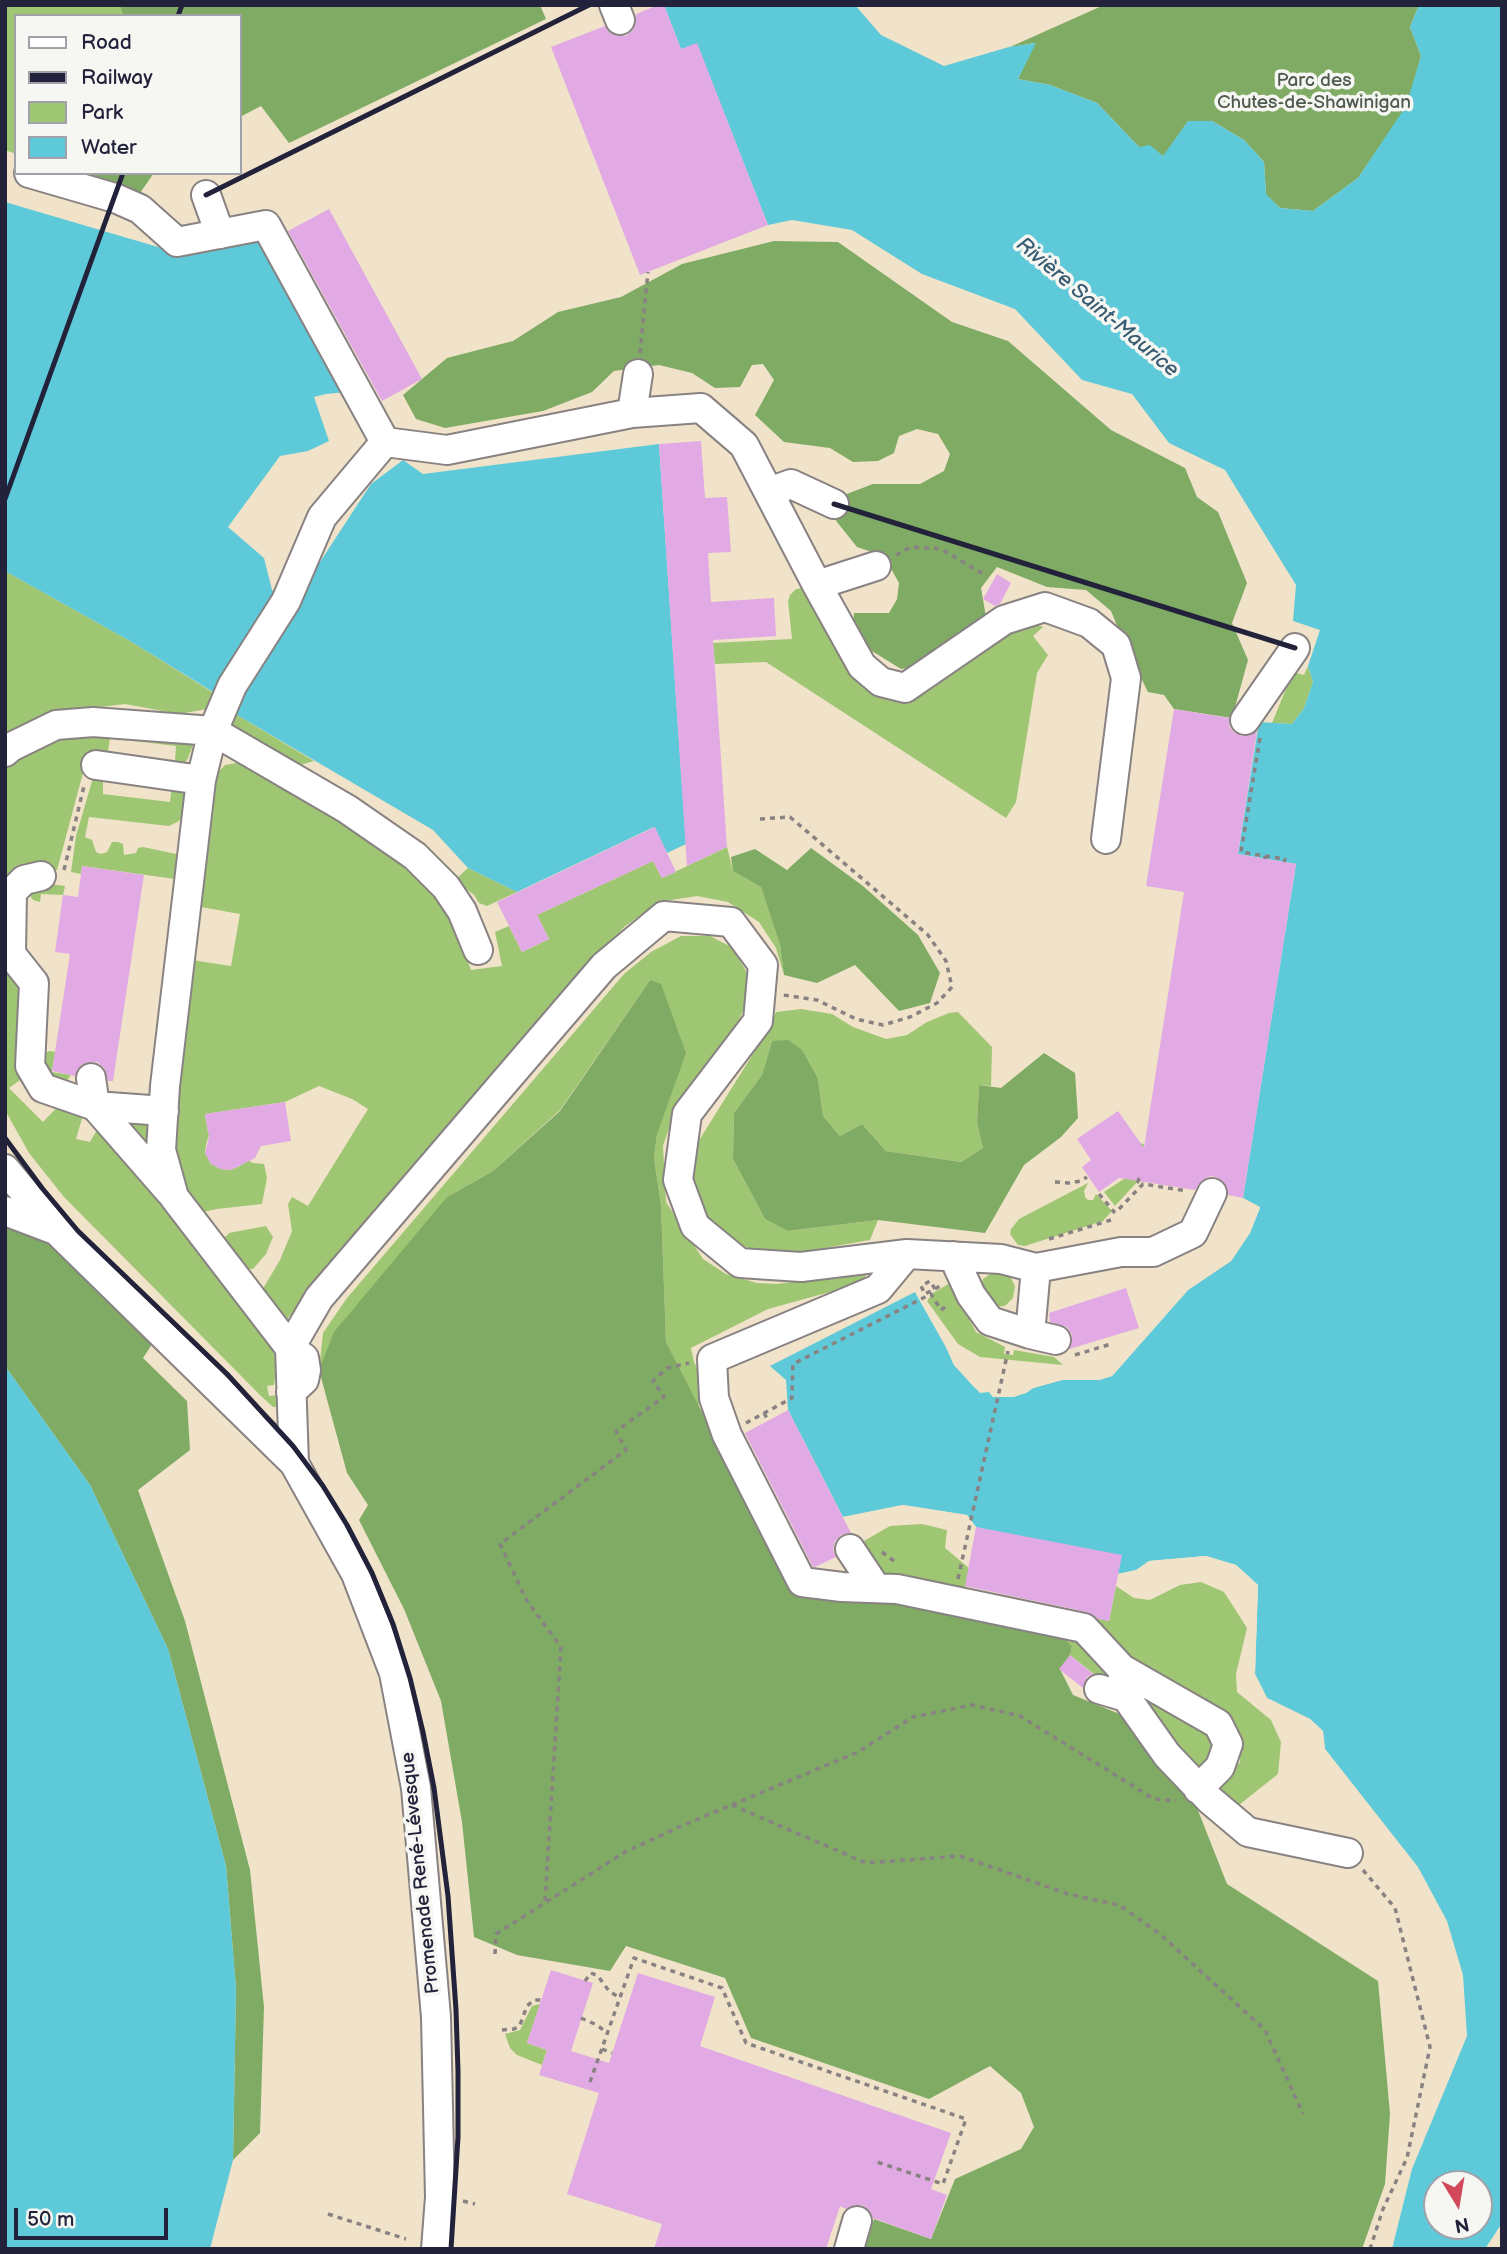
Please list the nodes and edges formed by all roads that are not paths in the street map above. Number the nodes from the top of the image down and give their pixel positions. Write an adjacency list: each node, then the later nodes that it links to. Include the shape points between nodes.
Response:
1 (36, 175): 3 (street, via 140,209 177,242)
2 (206, 195): 3 (street)
3 (220, 234): 6 (street, via 267,225)
4 (638, 374): 5 (street)
5 (632, 413): 6 (street, via 447,450); 7 (street, via 701,408 744,445)
6 (385, 442): 13 (street, via 322,517 286,601 232,686)
7 (769, 492): 8 (street, via 791,484); 10 (street)
8 (834, 504)
9 (876, 566): 10 (street)
10 (817, 585): 17 (street, via 862,666 881,682 905,688 1004,620 1045,607 1089,623 1115,645 1126,678)
11 (1295, 648): 12 (street)
12 (1257, 712)
13 (213, 731): 14 (street, via 93,722 56,725); 16 (street); 19 (street, via 347,809 415,856 446,887)
14 (5, 752)
15 (96, 765): 16 (street)
16 (201, 780): 22 (street)
17 (1106, 838)
18 (41, 876): 21 (street, via 24,880 12,892 11,954 34,983 30,1066 43,1088)
19 (478, 950)
20 (90, 1078): 21 (street)
21 (95, 1106): 22 (street); 25 (street)
22 (164, 1111): 25 (street, via 162,1150)
23 (5, 1169): 27 (street, Promenade René-Lévesque)
24 (1212, 1193): 30 (street, via 1193,1233 1153,1252 1121,1252)
25 (174, 1197): 31 (street)
26 (5, 1211): 27 (street)
27 (56, 1230): 32 (street, Promenade René-Lévesque)
28 (907, 1254): 29 (street); 31 (street, via 801,1267 740,1264 695,1226 678,1180 687,1114 758,1021 763,965 731,922 664,916 604,966 319,1298); 34 (street, via 878,1289 712,1359 714,1398 727,1435 766,1501 802,1582)
29 (953, 1256): 30 (street, via 1001,1259); 30 (street, via 971,1295 990,1321 1041,1343)
30 (1036, 1268)
31 (290, 1348): 32 (street)
32 (294, 1463): 39 (street, Promenade René-Lévesque, via 356,1574 394,1674 416,1788 436,2017 440,2197)
33 (850, 1549): 34 (street)
34 (876, 1588): 35 (street, via 1084,1628)
35 (1111, 1686): 36 (street); 36 (street, via 1218,1724 1228,1744 1220,1767)
36 (1198, 1789): 37 (street, via 1248,1832)
37 (1348, 1853)
38 (857, 2221): 40 (street)
39 (436, 2249)
40 (849, 2249)

